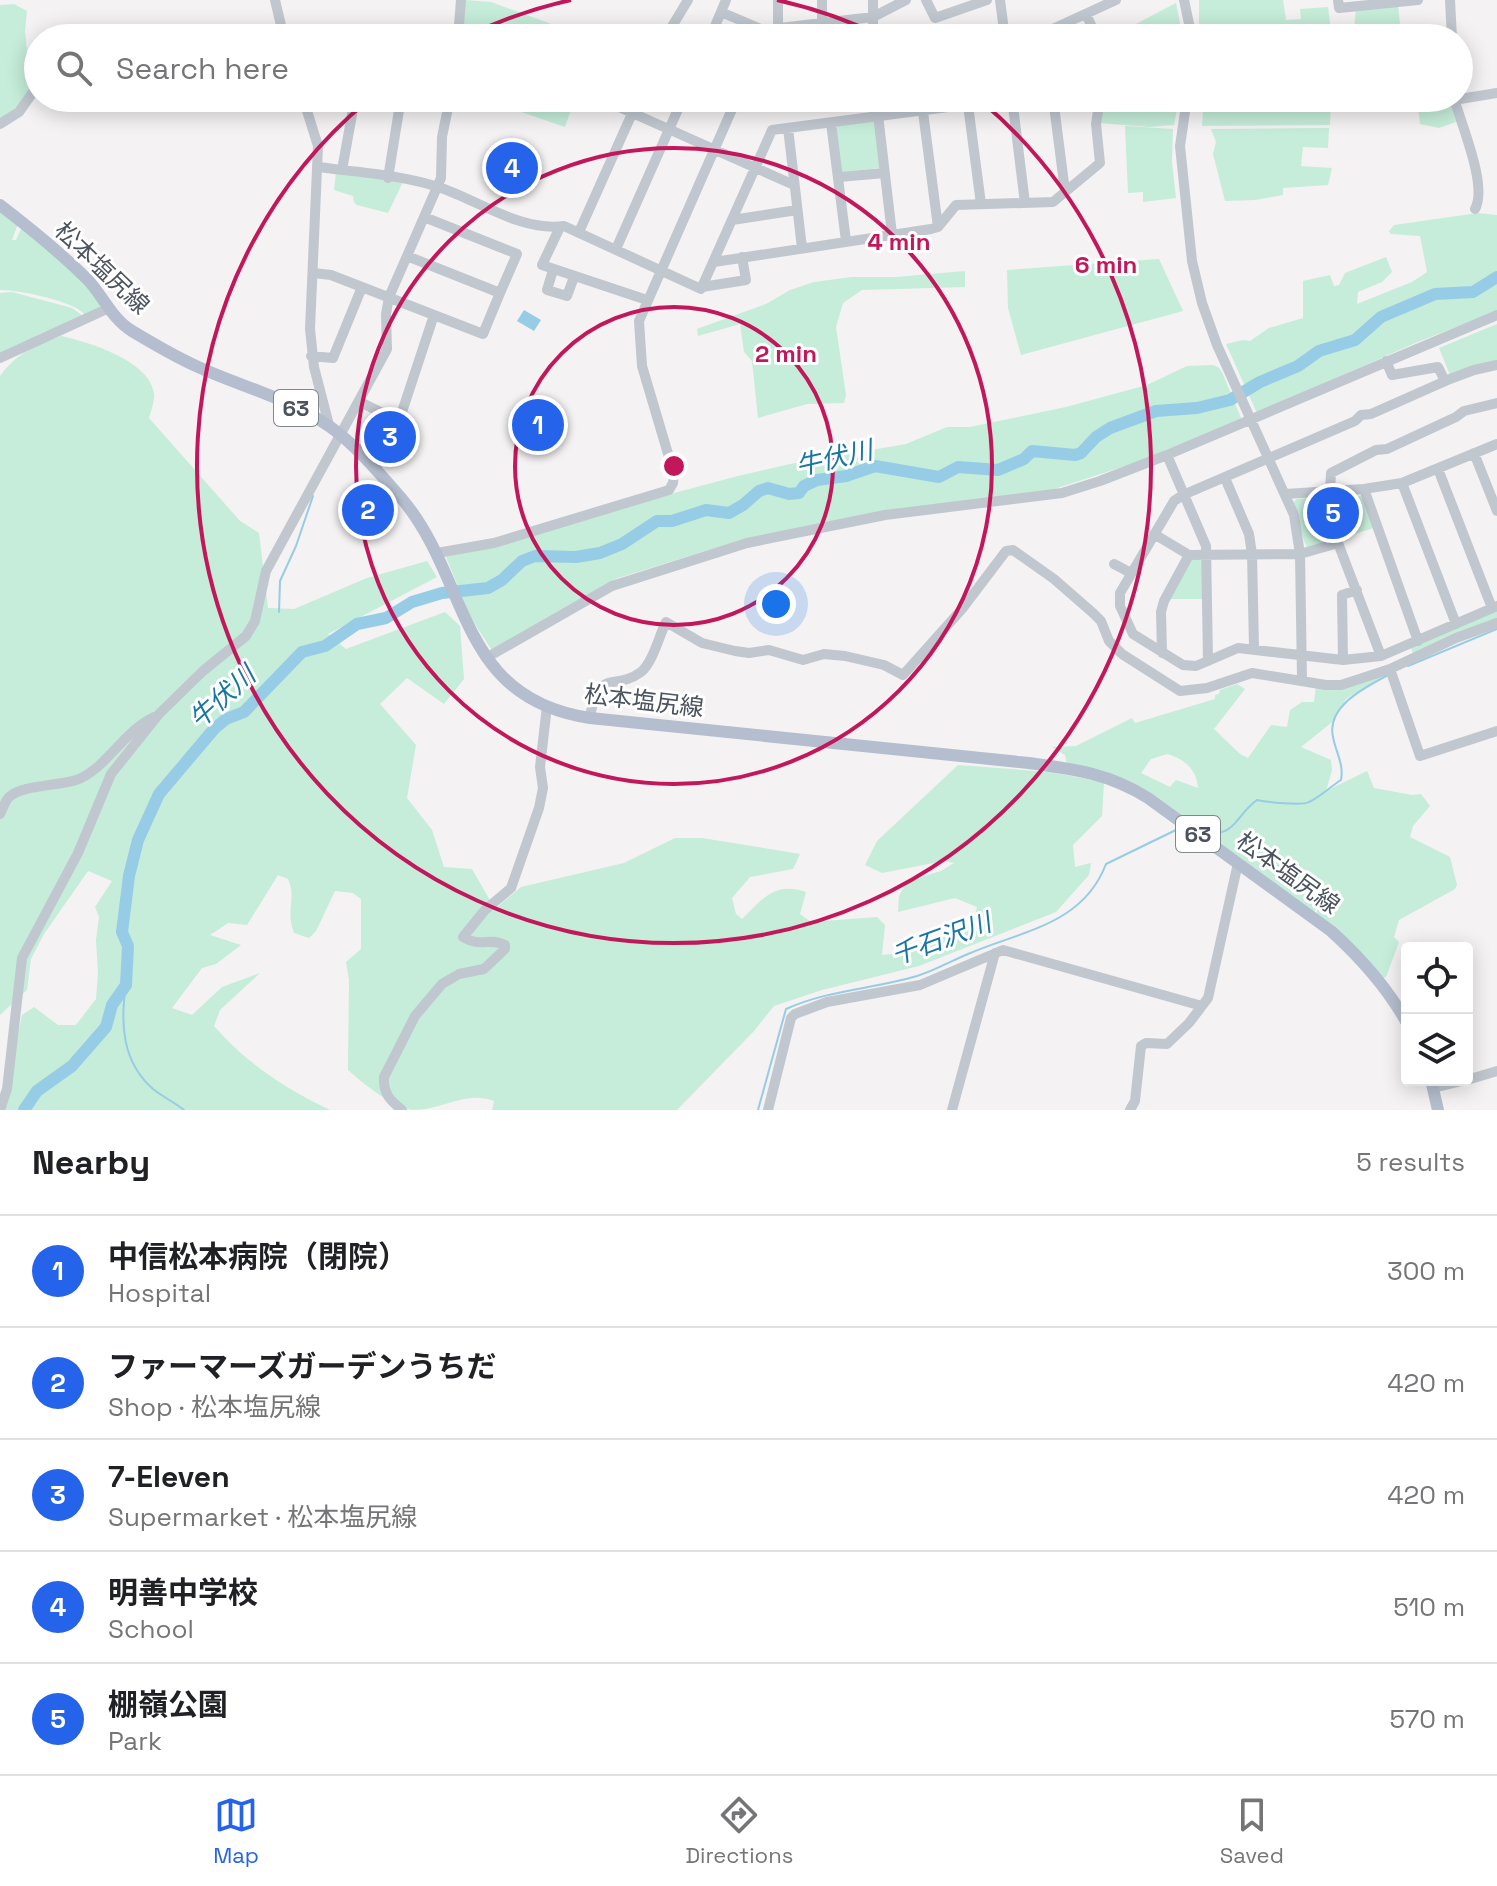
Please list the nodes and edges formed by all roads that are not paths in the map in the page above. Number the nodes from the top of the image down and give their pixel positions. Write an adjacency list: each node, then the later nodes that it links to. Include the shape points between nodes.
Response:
1 (275, 0): 23 (street)
2 (461, 0): 24 (street)
3 (688, 0): 25 (street)
4 (726, 0): 19 (street)
5 (778, 0): 28 (street)
6 (822, 0): 22 (street)
7 (873, 0): 21 (street)
8 (906, 0): 21 (street)
9 (926, 0): 10 (street, via 935,18)
10 (987, 0)
11 (1000, 0): 31 (street)
12 (1116, 0): 20 (street)
13 (1184, 0): 34 (street)
14 (1338, 0): 18 (street, via 1339,8)
15 (1411, 0): 16 (street); 18 (street)
16 (1418, 0)
17 (1450, 0): 35 (street)
18 (1371, 2)
19 (721, 12): 26 (street); 27 (street)
20 (1086, 14): 32 (street); 33 (street)
21 (873, 17): 22 (street); 30 (street)
22 (822, 23): 29 (street)
23 (281, 24)
24 (459, 24)
25 (673, 24)
26 (716, 24)
27 (743, 24)
28 (778, 24)
29 (815, 24)
30 (873, 24)
31 (1003, 24)
32 (1064, 24)
33 (1091, 24)
34 (1189, 24)
35 (1451, 24)
36 (1497, 93): 37 (street)
37 (1473, 96)
38 (24, 105): 56 (street)
39 (308, 112): 60 (street)
40 (352, 112): 62 (street)
41 (399, 112): 65 (street)
42 (447, 112): 67 (street)
43 (677, 112): 58 (street)
44 (731, 112): 59 (street)
45 (877, 112): 54 (street)
46 (923, 112): 54 (street); 77 (street)
47 (969, 112): 70 (street)
48 (1014, 112): 69 (street)
49 (1055, 112): 68 (street)
50 (1098, 112): 68 (street, via 1100,163)
51 (1185, 112): 105 (street, via 1180,146 1192,261 1202,303)
52 (1458, 112): 72 (street, via 1479,185)
53 (632, 113): 58 (street); 78 (street)
54 (878, 117): 55 (street); 63 (street)
55 (831, 123): 57 (street); 64 (street)
56 (0, 124)
57 (788, 128): 61 (street, via 772,130); 66 (street)
58 (670, 130): 59 (street); 82 (street)
59 (714, 148): 61 (street); 87 (street)
60 (318, 167): 62 (street); 88 (street)
61 (756, 167): 66 (street); 75 (street)
62 (342, 170): 65 (street)
63 (885, 173): 64 (street); 79 (street)
64 (839, 177): 80 (street)
65 (388, 178): 67 (street)
66 (794, 185): 73 (street)
67 (439, 187): 74 (street); 76 (street, via 528,223)
68 (1065, 191): 69 (street, via 1053,202)
69 (1025, 203): 70 (street)
70 (981, 204): 77 (street, via 956,205)
71 (0, 205): 95 (main road, 松本塩尻線 / 63, via 89,281)
72 (1475, 209)
73 (797, 210): 75 (street); 81 (street)
74 (424, 217): 83 (street); 92 (street, via 517,254)
75 (732, 220): 85 (street)
76 (553, 226): 78 (street); 86 (street, via 542,265)
77 (938, 227): 79 (street)
78 (579, 232): 82 (street)
79 (892, 234): 80 (street)
80 (846, 241): 81 (street)
81 (802, 248): 84 (street)
82 (616, 249): 87 (street)
83 (407, 256): 92 (street); 93 (street)
84 (742, 257): 85 (street); 91 (street, via 746,280)
85 (714, 262): 91 (street)
86 (553, 270): 89 (street); 89 (street, via 547,290 567,296)
87 (661, 270): 91 (street); 94 (street)
88 (314, 273): 90 (street); 98 (street)
89 (574, 277): 94 (street)
90 (362, 287): 93 (street); 98 (street, via 333,358)
91 (702, 287)
92 (500, 293): 96 (street, via 483,334)
93 (389, 297): 96 (street); 103 (street, via 387,349)
94 (647, 300): 125 (street, via 639,321 642,366 674,474 669,490)
95 (109, 308): 99 (street); 106 (main road, 松本塩尻線 / 63, via 128,328 182,359)
96 (434, 315): 103 (street, via 399,421)
97 (1497, 315): 100 (street)
98 (311, 356): 106 (street)
99 (0, 358)
100 (1386, 361): 102 (street, via 1392,375 1438,367); 105 (street)
101 (1497, 365): 102 (street)
102 (1445, 381): 111 (street)
103 (360, 402): 107 (street)
104 (1497, 403): 116 (street, via 1464,411 1331,473)
105 (1250, 418): 110 (street); 111 (street)
106 (329, 425): 107 (main road, 松本塩尻線 / 63)
107 (341, 437): 125 (main road, 松本塩尻線 / 63, via 405,503); 143 (street, via 266,571 255,621 246,636)
108 (1497, 444): 109 (street)
109 (1474, 453): 112 (street); 119 (street)
110 (1167, 455): 118 (street); 136 (street, via 1062,493 885,515 747,543 612,586)
111 (1268, 459): 113 (street); 117 (street)
112 (1438, 469): 114 (street); 129 (street)
113 (1225, 478): 118 (street); 121 (street)
114 (1402, 483): 115 (street); 131 (street)
115 (1364, 489): 116 (street); 132 (street)
116 (1330, 491): 117 (street)
117 (1285, 494): 122 (street)
118 (1183, 495): 120 (street); 124 (street)
119 (1497, 511)
120 (1154, 534): 123 (street); 127 (street)
121 (1252, 554): 122 (street); 124 (street); 133 (street)
122 (1300, 554): 128 (street, via 1338,543); 135 (street)
123 (1189, 555): 124 (street); 134 (street, via 1164,601)
124 (1206, 555): 139 (street)
125 (438, 557): 136 (main road, 松本塩尻線 / 63)
126 (1114, 564): 127 (street)
127 (1131, 573): 134 (street, via 1120,593 1126,623)
128 (1357, 590): 137 (street); 138 (street, via 1342,595)
129 (1495, 607): 131 (street)
130 (1497, 623): 140 (street)
131 (1456, 624): 132 (street)
132 (1418, 641): 137 (street)
133 (1254, 648): 135 (street); 139 (street, via 1238,648)
134 (1162, 653): 139 (street, via 1183,665)
135 (1302, 655): 138 (street); 141 (street)
136 (484, 656): 142 (main road, 松本塩尻線 / 63, via 517,689)
137 (1381, 656): 138 (street)
138 (1343, 660)
139 (1208, 661)
140 (1391, 672): 141 (street, via 1341,685); 145 (street, via 1420,756)
141 (1302, 679): 144 (street, via 1252,673 1180,691 1122,654 1093,613 1013,550 1006,551 903,675 845,656 803,660 769,650 735,651 702,643 666,622 643,671 607,683 593,700)
142 (547, 706): 144 (main road, 松本塩尻線 / 63); 155 (street, via 540,767 543,788 511,888 463,937 474,943 501,942 505,949 484,969 442,984 415,1016 384,1077 388,1098)
143 (159, 714): 146 (street, via 141,723 91,773 9,797); 154 (street, via 111,774 78,853 22,958)
144 (590, 718): 147 (main road, 松本塩尻線 / 63, via 1029,763 1100,775 1148,798)
145 (1497, 731)
146 (0, 814)
147 (1238, 863): 149 (street); 150 (main road, 松本塩尻線 / 63, via 1356,953)
148 (995, 953): 149 (street, via 1010,951); 156 (street, via 920,985 827,1002 795,1014); 157 (street)
149 (1202, 1006): 158 (street, via 1167,1044 1141,1046)
150 (1401, 1014)
151 (1497, 1071): 152 (street)
152 (1473, 1078)
153 (1432, 1086): 159 (main road)
154 (0, 1110)
155 (402, 1110)
156 (768, 1110)
157 (952, 1110)
158 (1130, 1110)
159 (1438, 1110)

